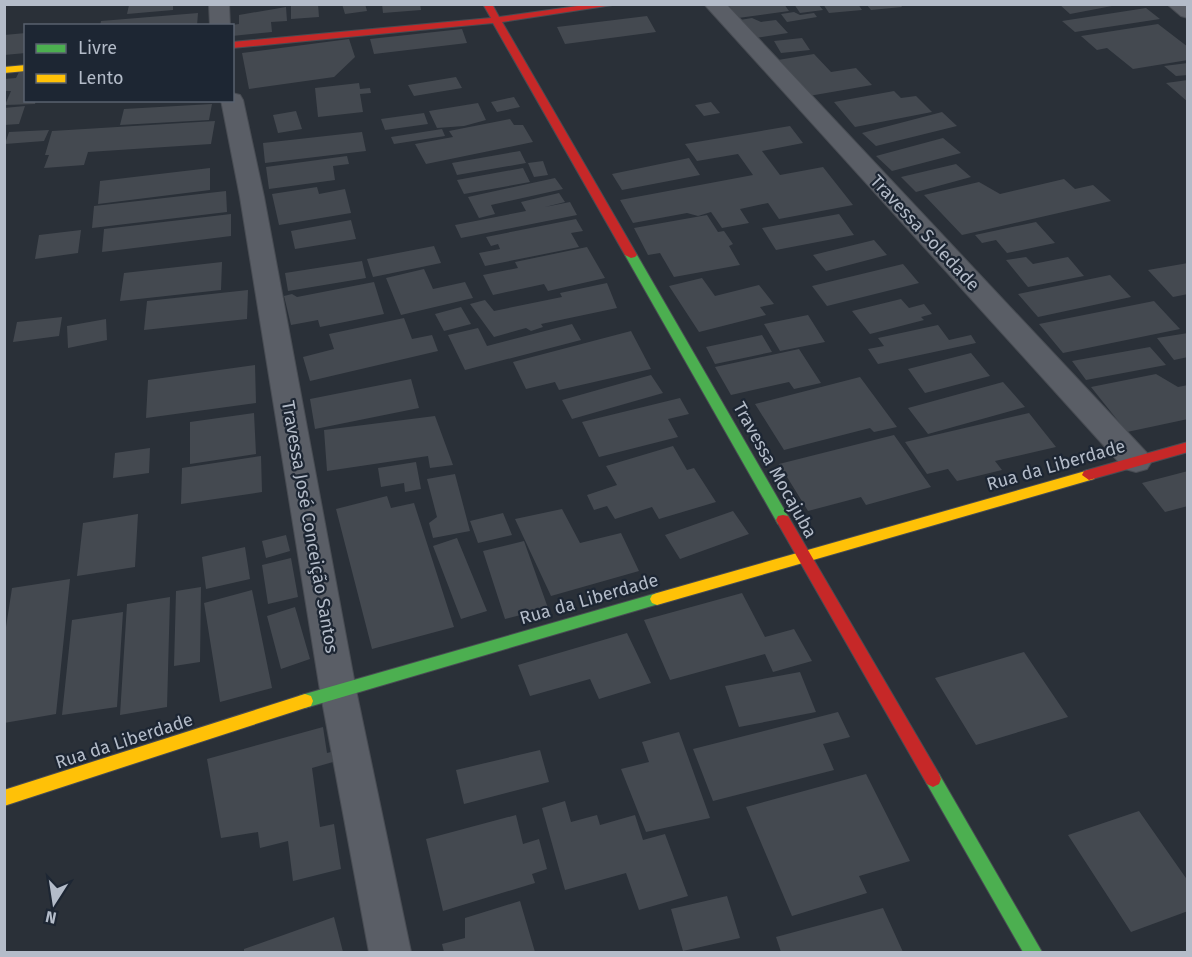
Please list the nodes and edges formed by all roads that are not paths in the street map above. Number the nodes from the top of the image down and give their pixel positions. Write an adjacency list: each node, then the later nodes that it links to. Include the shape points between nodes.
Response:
1 (219, 4): 8 (street)
2 (488, 4): 7 (street, Travessa Mocajuba)
3 (615, 4): 7 (street)
4 (714, 4): 14 (street, Travessa Soledade)
5 (1177, 4): 6 (street)
6 (1188, 12)
7 (496, 20): 9 (street); 15 (street, Travessa Mocajuba, via 674,325)
8 (220, 24)
9 (234, 45)
10 (24, 68): 11 (street)
11 (4, 70)
12 (232, 102): 16 (street, Travessa José Conceição Santos)
13 (1188, 447): 14 (street, Rua da Liberdade)
14 (1136, 461): 15 (street, Rua da Liberdade)
15 (801, 555): 16 (street, Rua da Liberdade); 19 (street, Travessa Mocajuba)
16 (338, 690): 17 (street, Rua da Liberdade); 18 (street, Travessa José Conceição Santos)
17 (4, 798)
18 (390, 952)
19 (1033, 952)

